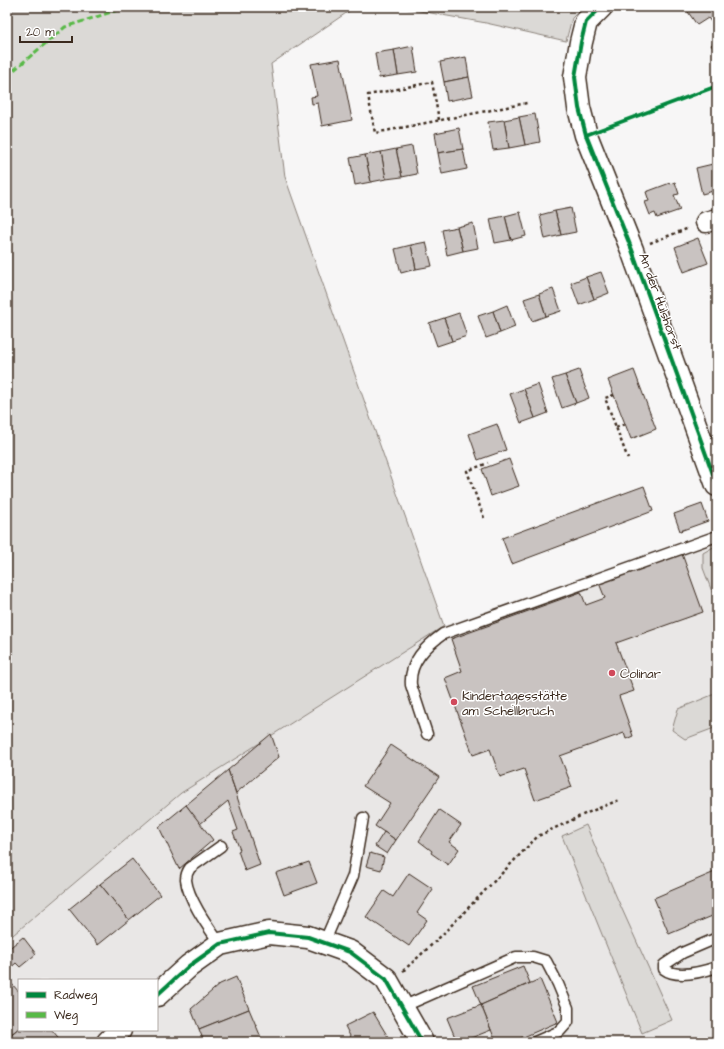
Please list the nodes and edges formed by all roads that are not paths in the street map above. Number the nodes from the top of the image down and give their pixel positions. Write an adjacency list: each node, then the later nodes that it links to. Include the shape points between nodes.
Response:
1 (601, 7): 2 (street, An der Hülshorst, via 586,22 581,42 575,77 579,108 586,135 632,250)
2 (717, 485)
3 (717, 536): 4 (lane, via 443,634 431,642 422,652 410,677)
4 (427, 734)
5 (363, 818): 8 (lane, via 354,876)
6 (221, 846): 9 (lane, via 190,868 186,881 203,918)
7 (717, 938): 10 (lane, via 682,953 664,965 664,969 681,974)
8 (324, 943): 9 (street, via 308,937 269,932); 12 (street, via 350,952 386,979)
9 (220, 944): 11 (street, via 189,966)
10 (717, 967)
11 (158, 994)
12 (402, 1007): 15 (street); 16 (lane, via 516,957 533,957 546,961 568,1008 568,1022 560,1031)
13 (119, 1031): 14 (street)
14 (108, 1042)
15 (422, 1042)
16 (535, 1042)

